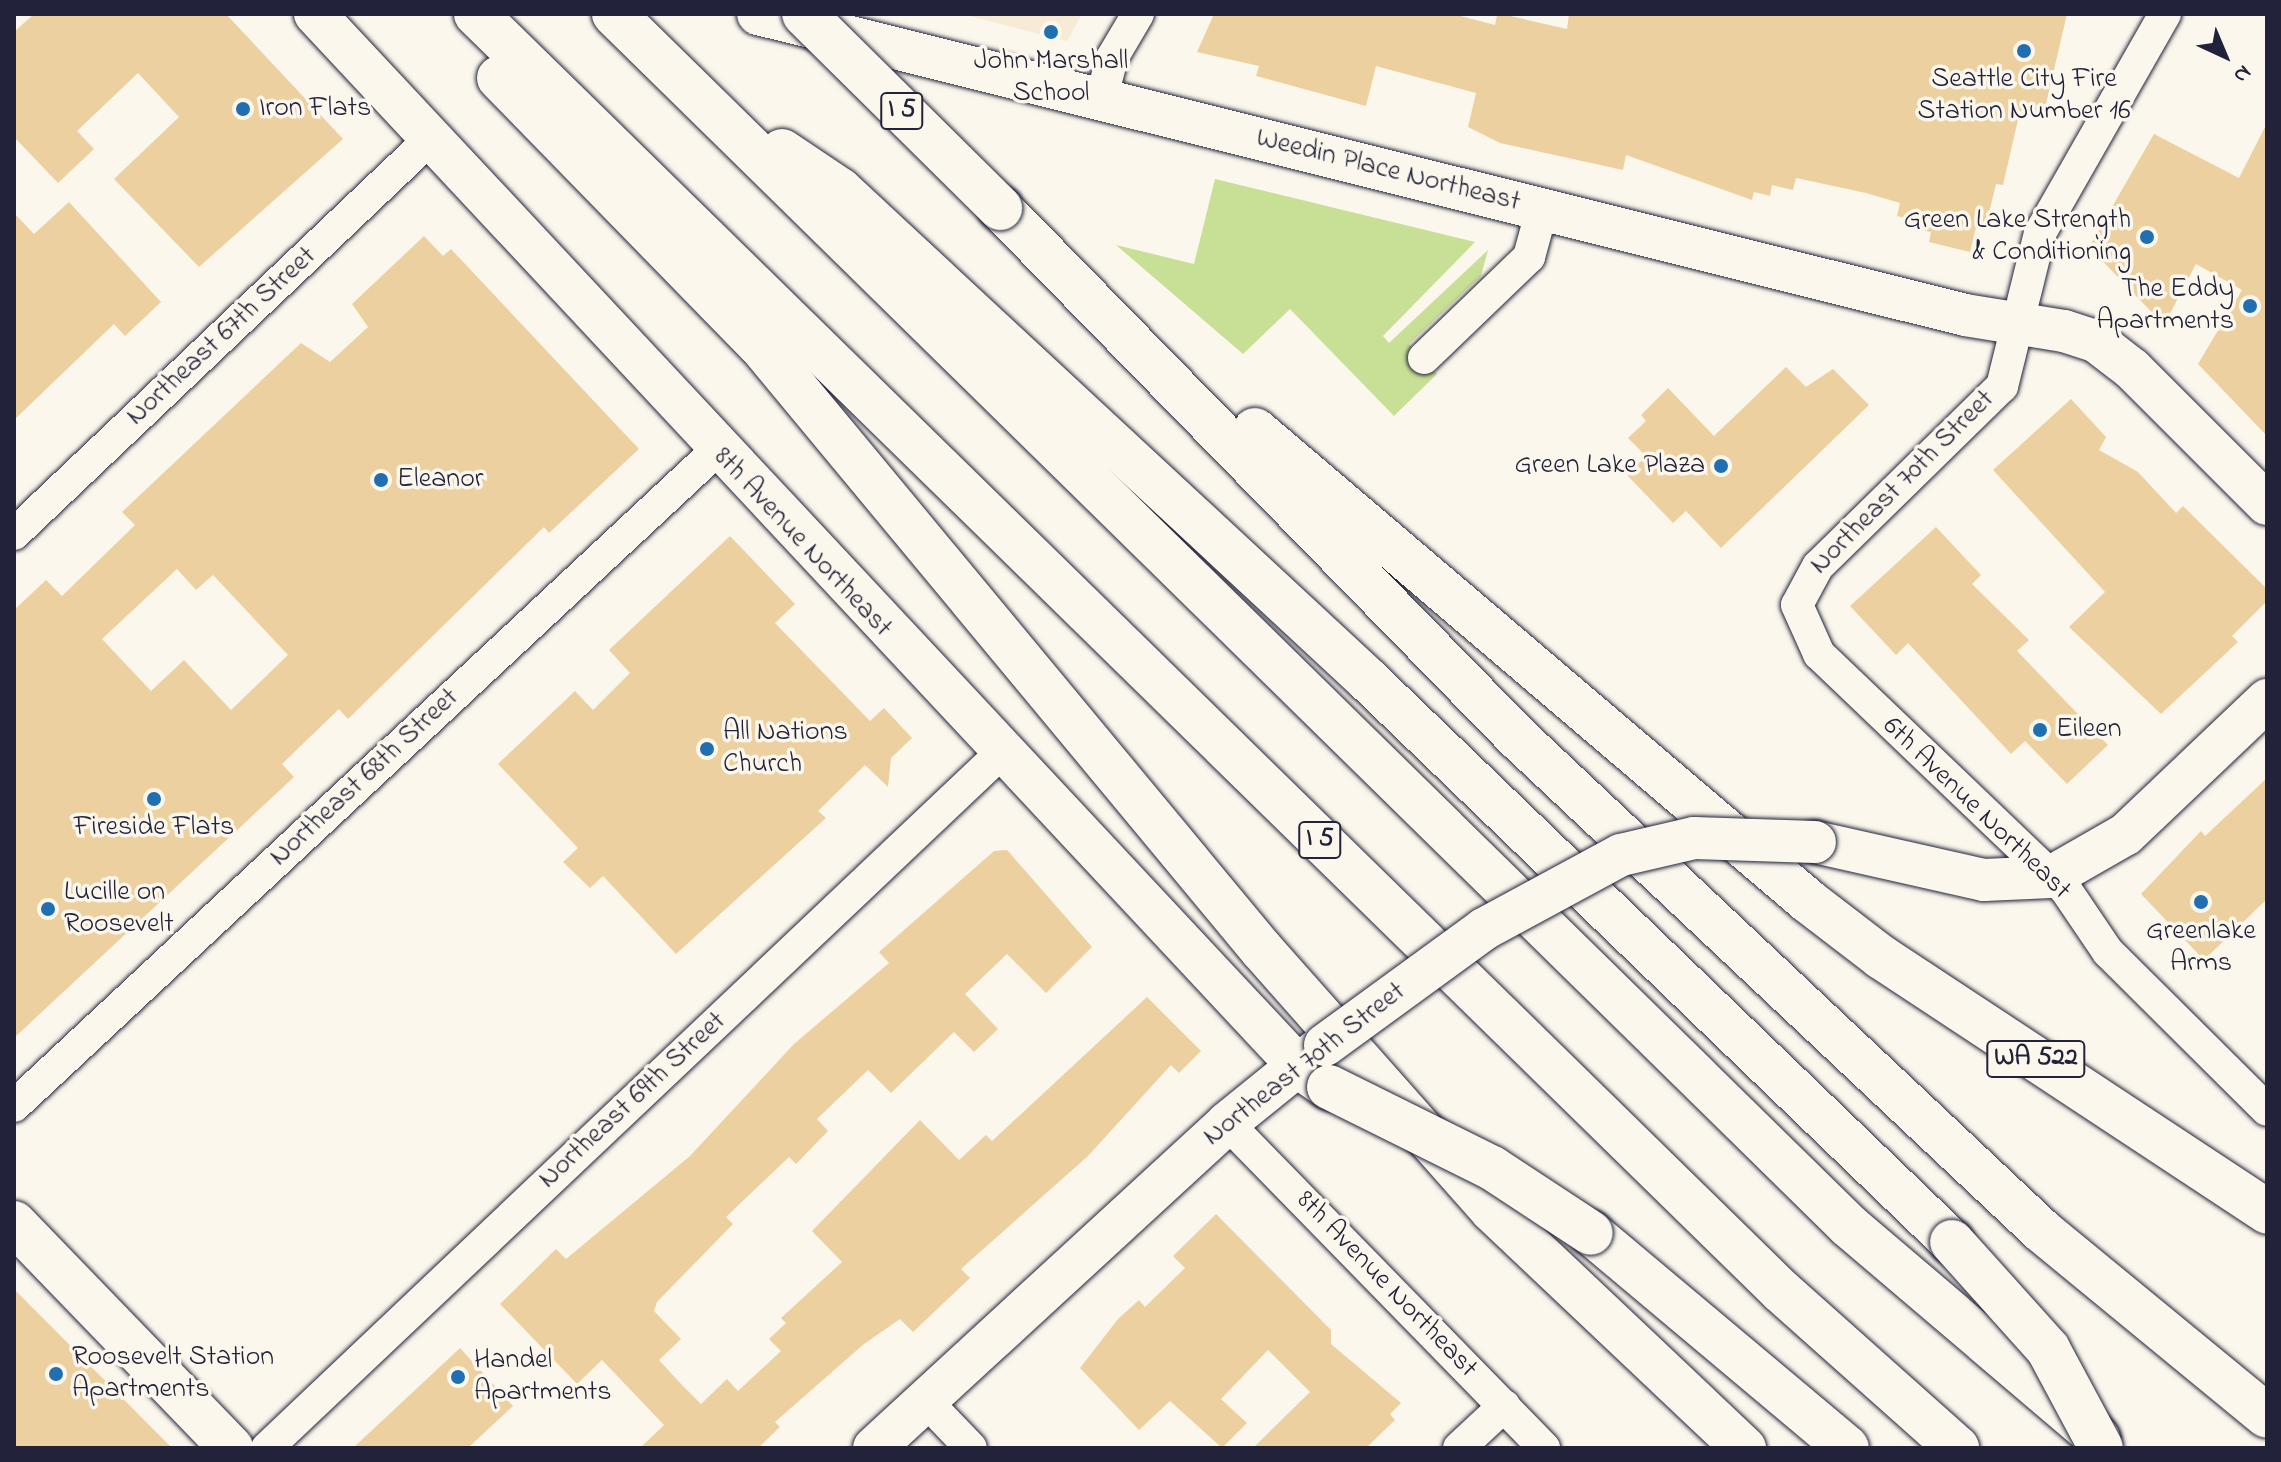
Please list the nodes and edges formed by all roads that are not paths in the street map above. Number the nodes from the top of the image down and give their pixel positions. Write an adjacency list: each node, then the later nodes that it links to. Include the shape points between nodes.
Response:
1 (315, 14): 11 (street, 8th Avenue Northeast)
2 (455, 14): 23 (main road, via 462,40 760,345)
3 (476, 14): 40 (main road, I 5, via 1770,1280)
4 (614, 14): 9 (main road)
5 (758, 14): 10 (street, Weedin Place Northeast)
6 (804, 14): 13 (main road, I 5, bridge)
7 (1138, 14): 10 (street, via 1112,58)
8 (2165, 14): 14 (street, Northeast 70th Street, via 2040,233)
9 (687, 87): 41 (main road, bridge, via 840,190 1368,680 1952,1242 2048,1349); 42 (main road, via 1849,1226)
10 (1101, 100): 12 (street, Weedin Place Northeast)
11 (429, 140): 16 (street, 8th Avenue Northeast); 18 (street, Northeast 67th Street)
12 (1542, 209): 14 (street, Weedin Place Northeast); 15 (street, via 1529,257)
13 (1052, 258): 27 (main road, WA 522, via 1808,901); 31 (main road, I 5, via 1518,738 2042,1231)
14 (2020, 323): 17 (street, Weedin Place Northeast, via 2097,342); 19 (street, Northeast 70th Street, via 2002,386 1818,566)
15 (1424, 358)
16 (716, 451): 21 (street, 8th Avenue Northeast); 24 (street, Northeast 68th Street)
17 (2267, 504)
18 (14, 534)
19 (1797, 605): 22 (street, 6th Avenue Northeast, via 1819,654)
20 (2267, 700): 22 (street, via 2126,834)
21 (1000, 754): 23 (street, 8th Avenue Northeast); 33 (street, Northeast 69th Street)
22 (2051, 877): 23 (street, Northeast 70th Street, bridge, via 1984,880 1815,842 1694,838 1621,855 1484,929); 25 (street, 6th Avenue Northeast, via 2108,952)
23 (1324, 1060): 26 (street, Northeast 70th Street); 38 (main road); 39 (main road, bridge, via 1591,1233)
24 (14, 1106)
25 (2267, 1110)
26 (1227, 1123): 29 (street, Northeast 70th Street); 30 (street, 8th Avenue Northeast)
27 (2267, 1212)
28 (14, 1223): 32 (main road)
29 (925, 1400): 34 (street, Northeast 70th Street); 35 (street)
30 (1504, 1406): 36 (street); 37 (street, 8th Avenue Northeast)
31 (2267, 1416)
32 (231, 1448)
33 (267, 1448)
34 (874, 1448)
35 (971, 1448)
36 (1459, 1448)
37 (1544, 1448)
38 (1744, 1448)
39 (1847, 1448)
40 (1957, 1448)
41 (2101, 1448)
42 (2110, 1448)

